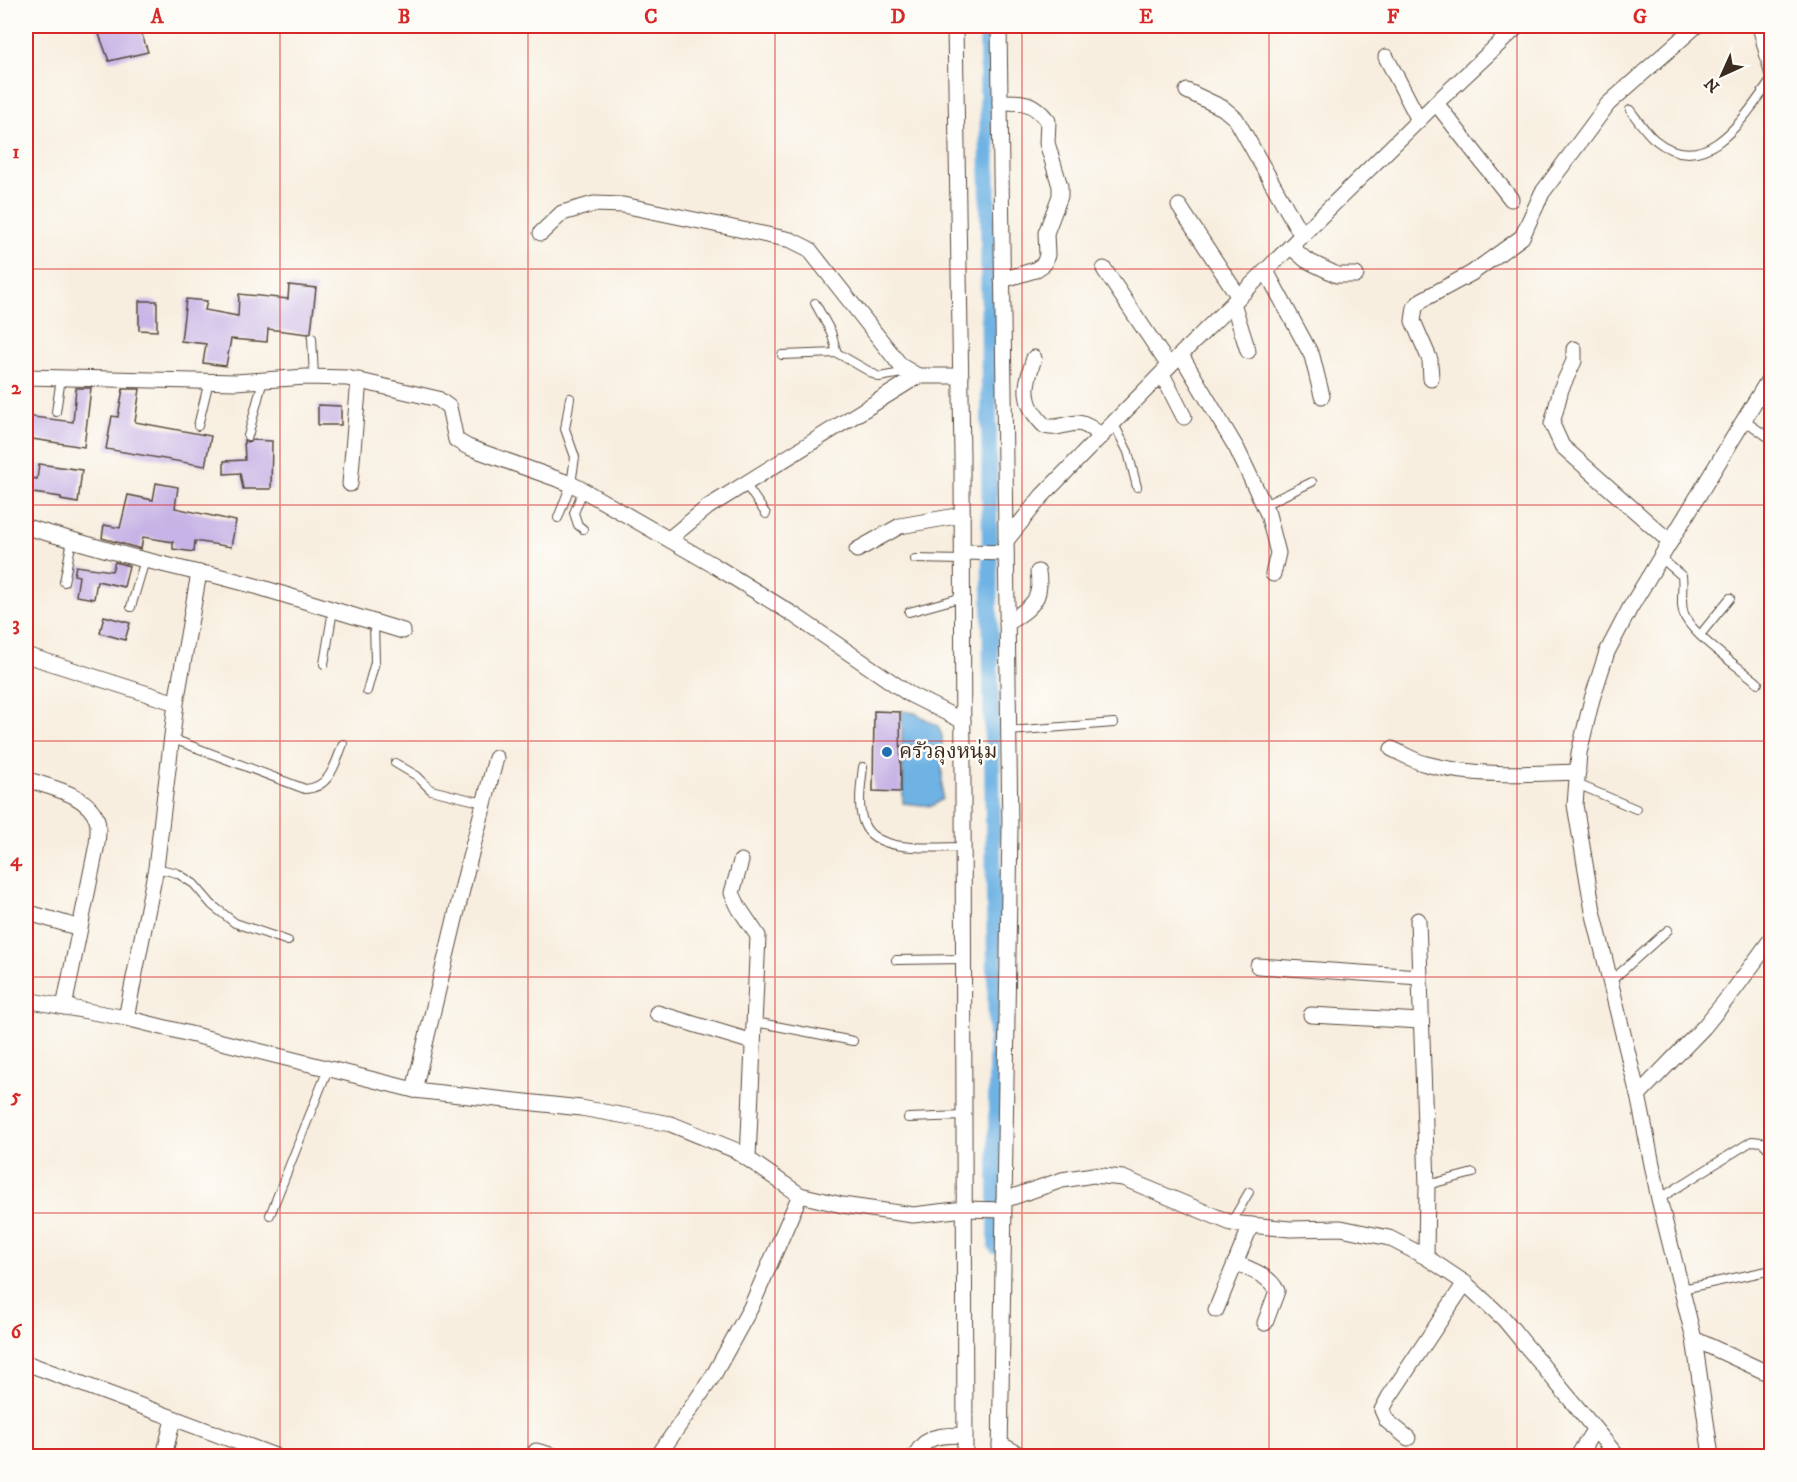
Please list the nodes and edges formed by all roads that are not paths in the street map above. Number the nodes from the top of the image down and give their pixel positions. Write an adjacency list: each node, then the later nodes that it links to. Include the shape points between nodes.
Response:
1 (955, 26): 35 (street)
2 (999, 26): 10 (street)
3 (1518, 26): 11 (street)
4 (1696, 26): 39 (street, via 1608,104 1542,193 1522,237 1415,307 1413,321 1430,360)
5 (1760, 26): 7 (street)
6 (1386, 57): 13 (street)
7 (1772, 72)
8 (1772, 79): 12 (lane, via 1730,134 1710,148 1692,153 1670,149 1653,138)
9 (1187, 91): 17 (street, via 1223,108 1236,119)
10 (1000, 102): 22 (street); 22 (street, via 1030,104 1048,121 1047,143 1060,196 1046,233 1044,264)
11 (1436, 103): 13 (street); 14 (street)
12 (1630, 110)
13 (1419, 120): 17 (street)
14 (1511, 199)
15 (1179, 206): 23 (street)
16 (541, 233): 33 (street, via 562,213 594,204 623,205 791,240 809,249 893,359)
17 (1302, 236): 18 (street)
18 (1291, 247): 20 (street); 21 (street, via 1306,260 1337,275)
19 (1104, 269): 32 (street)
20 (1266, 271): 23 (street); 43 (street, via 1312,356)
21 (1356, 274)
22 (1002, 280): 67 (street)
23 (1236, 300): 27 (street); 29 (street)
24 (815, 303): 28 (lane)
25 (312, 338): 37 (lane)
26 (1575, 349): 66 (street, via 1552,424 1563,446)
27 (1248, 351)
28 (837, 353): 30 (lane); 33 (lane, via 879,377)
29 (1181, 355): 32 (street); 58 (street, via 1238,449)
30 (782, 356)
31 (1034, 358): 51 (street, via 1025,388 1035,415 1046,426 1079,423)
32 (1166, 370): 46 (street); 48 (street)
33 (914, 374): 35 (street); 55 (street)
34 (1772, 374): 47 (street)
35 (961, 376): 60 (street)
36 (26, 377): 38 (street)
37 (314, 377): 40 (street); 41 (street)
38 (61, 378): 42 (street); 45 (lane)
39 (1431, 379)
40 (263, 380): 42 (street); 50 (lane)
41 (359, 380): 54 (street); 56 (street, via 438,399 449,407 456,440)
42 (208, 381): 49 (lane)
43 (1322, 396)
44 (570, 398): 56 (lane, via 566,429)
45 (56, 412)
46 (1184, 417)
47 (1744, 420): 52 (lane); 66 (street)
48 (1114, 424): 51 (street); 57 (lane, via 1128,452)
49 (198, 426)
50 (248, 436)
51 (1102, 436): 67 (street, via 1042,496)
52 (1772, 441)
53 (1312, 482): 58 (lane)
54 (350, 484)
55 (746, 485): 59 (lane); 64 (street, via 708,507)
56 (577, 487): 61 (lane); 63 (lane, via 573,513); 64 (street)
57 (1137, 487)
58 (1264, 505): 75 (street, via 1278,553)
59 (766, 514)
60 (962, 515): 68 (street, via 900,526); 69 (street)
61 (558, 518)
62 (26, 527): 65 (street)
63 (584, 529)
64 (669, 539): 91 (street, via 794,615 909,694)
65 (72, 540): 72 (street); 76 (lane)
66 (1670, 542): 70 (street)
67 (1002, 549): 69 (street); 83 (street)
68 (857, 550)
69 (966, 555): 71 (lane); 77 (street)
70 (1660, 558): 85 (lane, via 1682,576 1685,617); 100 (street, via 1607,652 1579,753)
71 (915, 559)
72 (145, 560): 74 (street); 79 (lane)
73 (1038, 572): 83 (street, via 1039,596)
74 (199, 573): 80 (street, via 214,574); 90 (street)
75 (1273, 574)
76 (64, 582)
77 (963, 597): 81 (lane); 91 (street)
78 (1730, 598): 85 (lane)
79 (131, 607)
80 (333, 610): 82 (street); 87 (lane)
81 (909, 612)
82 (374, 623): 84 (street); 89 (lane, via 375,662)
83 (1007, 624): 93 (street)
84 (403, 631)
85 (1700, 635): 88 (lane)
86 (26, 655): 90 (street)
87 (324, 664)
88 (1758, 683)
89 (367, 691)
90 (176, 703): 94 (street)
91 (963, 721): 104 (street)
92 (1114, 723): 93 (lane)
93 (1008, 730): 139 (street, via 1010,828)
94 (172, 740): 95 (lane, via 305,789 317,788 327,779); 106 (street)
95 (343, 744)
96 (1392, 749): 100 (street, via 1424,764 1445,768)
97 (496, 758): 102 (street)
98 (395, 763): 102 (lane, via 431,790)
99 (862, 767): 104 (lane, via 860,799 864,824 872,836 883,843 902,846)
100 (1577, 778): 103 (lane); 117 (street, via 1575,805 1593,911)
101 (26, 779): 109 (street, via 81,800 97,821 97,844)
102 (484, 803): 128 (street)
103 (1636, 809)
104 (963, 847): 113 (street)
105 (741, 861): 123 (street, via 732,893 758,936)
106 (156, 868): 112 (lane, via 177,873 194,884 235,923); 122 (street)
107 (26, 912): 109 (street)
108 (1418, 920): 116 (street)
109 (80, 928): 119 (street)
110 (1668, 930): 117 (lane)
111 (1772, 939): 129 (street, via 1704,1027)
112 (288, 941)
113 (964, 959): 114 (lane); 130 (street)
114 (896, 960)
115 (1258, 966): 116 (street)
116 (1419, 977): 124 (street)
117 (1611, 982): 129 (street)
118 (26, 1000): 119 (street)
119 (64, 1007): 122 (street)
120 (657, 1013): 126 (street)
121 (1311, 1015): 124 (street)
122 (126, 1018): 127 (street)
123 (755, 1022): 125 (lane); 126 (street)
124 (1420, 1022): 135 (street)
125 (854, 1041)
126 (753, 1042): 133 (street)
127 (328, 1069): 128 (street); 141 (lane)
128 (414, 1090): 133 (street, via 581,1108 671,1124)
129 (1638, 1095): 138 (street)
130 (964, 1116): 131 (lane); 140 (street)
131 (908, 1118)
132 (1772, 1152): 138 (lane, via 1762,1142 1752,1141)
133 (748, 1158): 137 (street)
134 (1473, 1173): 135 (lane)
135 (1428, 1185): 144 (street)
136 (1249, 1192): 142 (lane)
137 (800, 1195): 140 (street, via 913,1215); 163 (street, via 751,1307 713,1376)
138 (1659, 1199): 148 (street)
139 (1002, 1206): 140 (street); 142 (street, via 1062,1180 1093,1175 1124,1178); 158 (street)
140 (968, 1209): 156 (street)
141 (270, 1215)
142 (1231, 1223): 143 (street)
143 (1251, 1225): 144 (street, via 1341,1228 1389,1238); 145 (street)
144 (1426, 1257): 147 (street)
145 (1235, 1263): 149 (street); 150 (street, via 1266,1277 1277,1292)
146 (1772, 1270): 148 (lane)
147 (1465, 1282): 155 (street, via 1504,1319); 157 (street, via 1383,1410 1387,1420)
148 (1682, 1289): 151 (street)
149 (1216, 1310)
150 (1265, 1323)
151 (1695, 1339): 153 (street); 169 (street)
152 (26, 1363): 154 (street)
153 (1772, 1376)
154 (173, 1419): 160 (street); 161 (street)
155 (1594, 1430): 167 (street); 168 (street)
156 (965, 1435): 164 (street, via 938,1436 926,1441); 165 (street)
157 (1408, 1438)
158 (1000, 1450): 166 (street)
159 (536, 1451): 162 (street)
160 (164, 1456)
161 (275, 1456)
162 (554, 1456)
163 (658, 1456)
164 (915, 1456)
165 (965, 1456)
166 (1022, 1456)
167 (1578, 1456)
168 (1617, 1456)
169 (1711, 1456)

